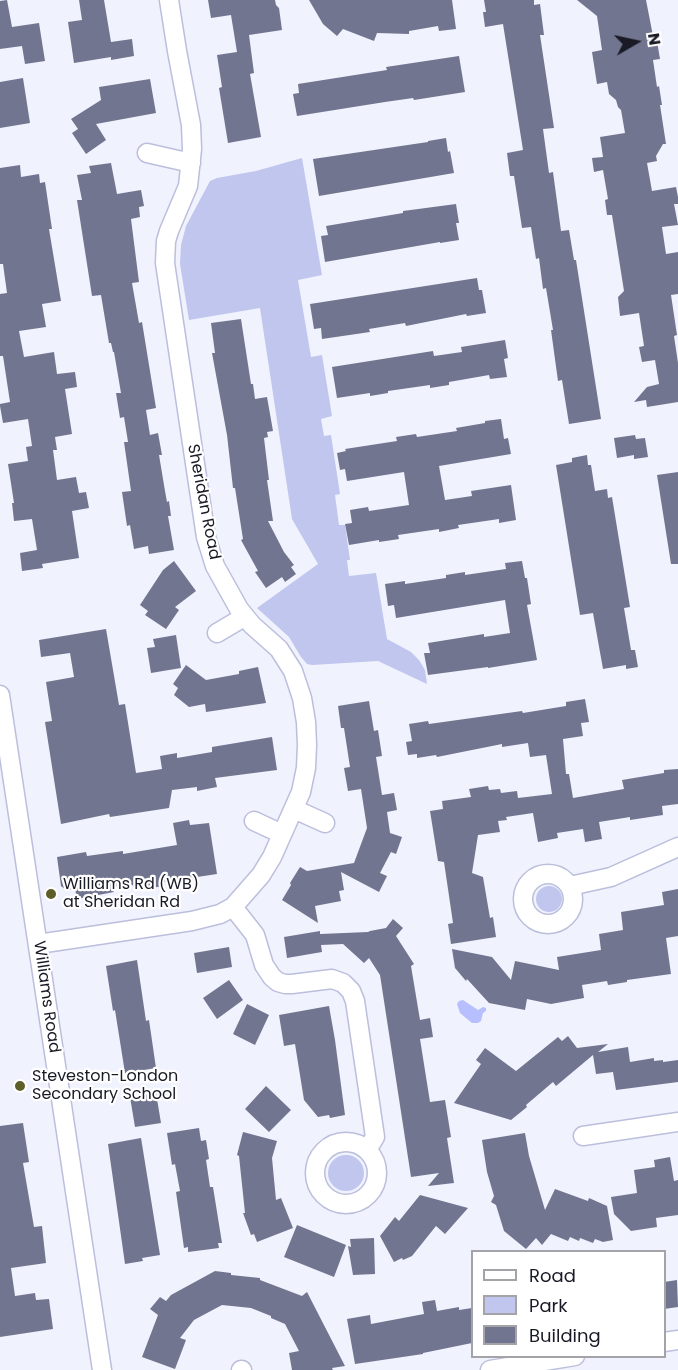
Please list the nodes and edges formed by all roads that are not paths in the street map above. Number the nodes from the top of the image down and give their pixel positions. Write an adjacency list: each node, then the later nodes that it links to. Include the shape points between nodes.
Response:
1 (169, 0): 3 (street, Sheridan Road, via 191,124)
2 (147, 153): 3 (street)
3 (191, 163): 4 (street, Sheridan Road, via 186,192 166,241 166,271 208,547)
4 (244, 617): 5 (street); 7 (street, Sheridan Road, via 284,656 302,698 307,756)
5 (217, 633)
6 (0, 695): 14 (street, Williams Road)
7 (294, 809): 9 (street); 10 (street, Sheridan Road)
8 (254, 821): 10 (street)
9 (325, 823)
10 (282, 834): 13 (street, Sheridan Road, via 261,875)
11 (678, 847): 12 (street, via 619,874)
12 (570, 886)
13 (233, 907): 14 (street, Sheridan Road, via 192,921); 17 (street, via 255,935 264,965 278,982 332,979 351,991 375,1137)
14 (38, 944): 19 (street, Williams Road)
15 (678, 1122): 16 (street)
16 (583, 1136)
17 (367, 1150)
18 (563, 1358): 20 (street)
19 (102, 1370)
20 (490, 1370)

